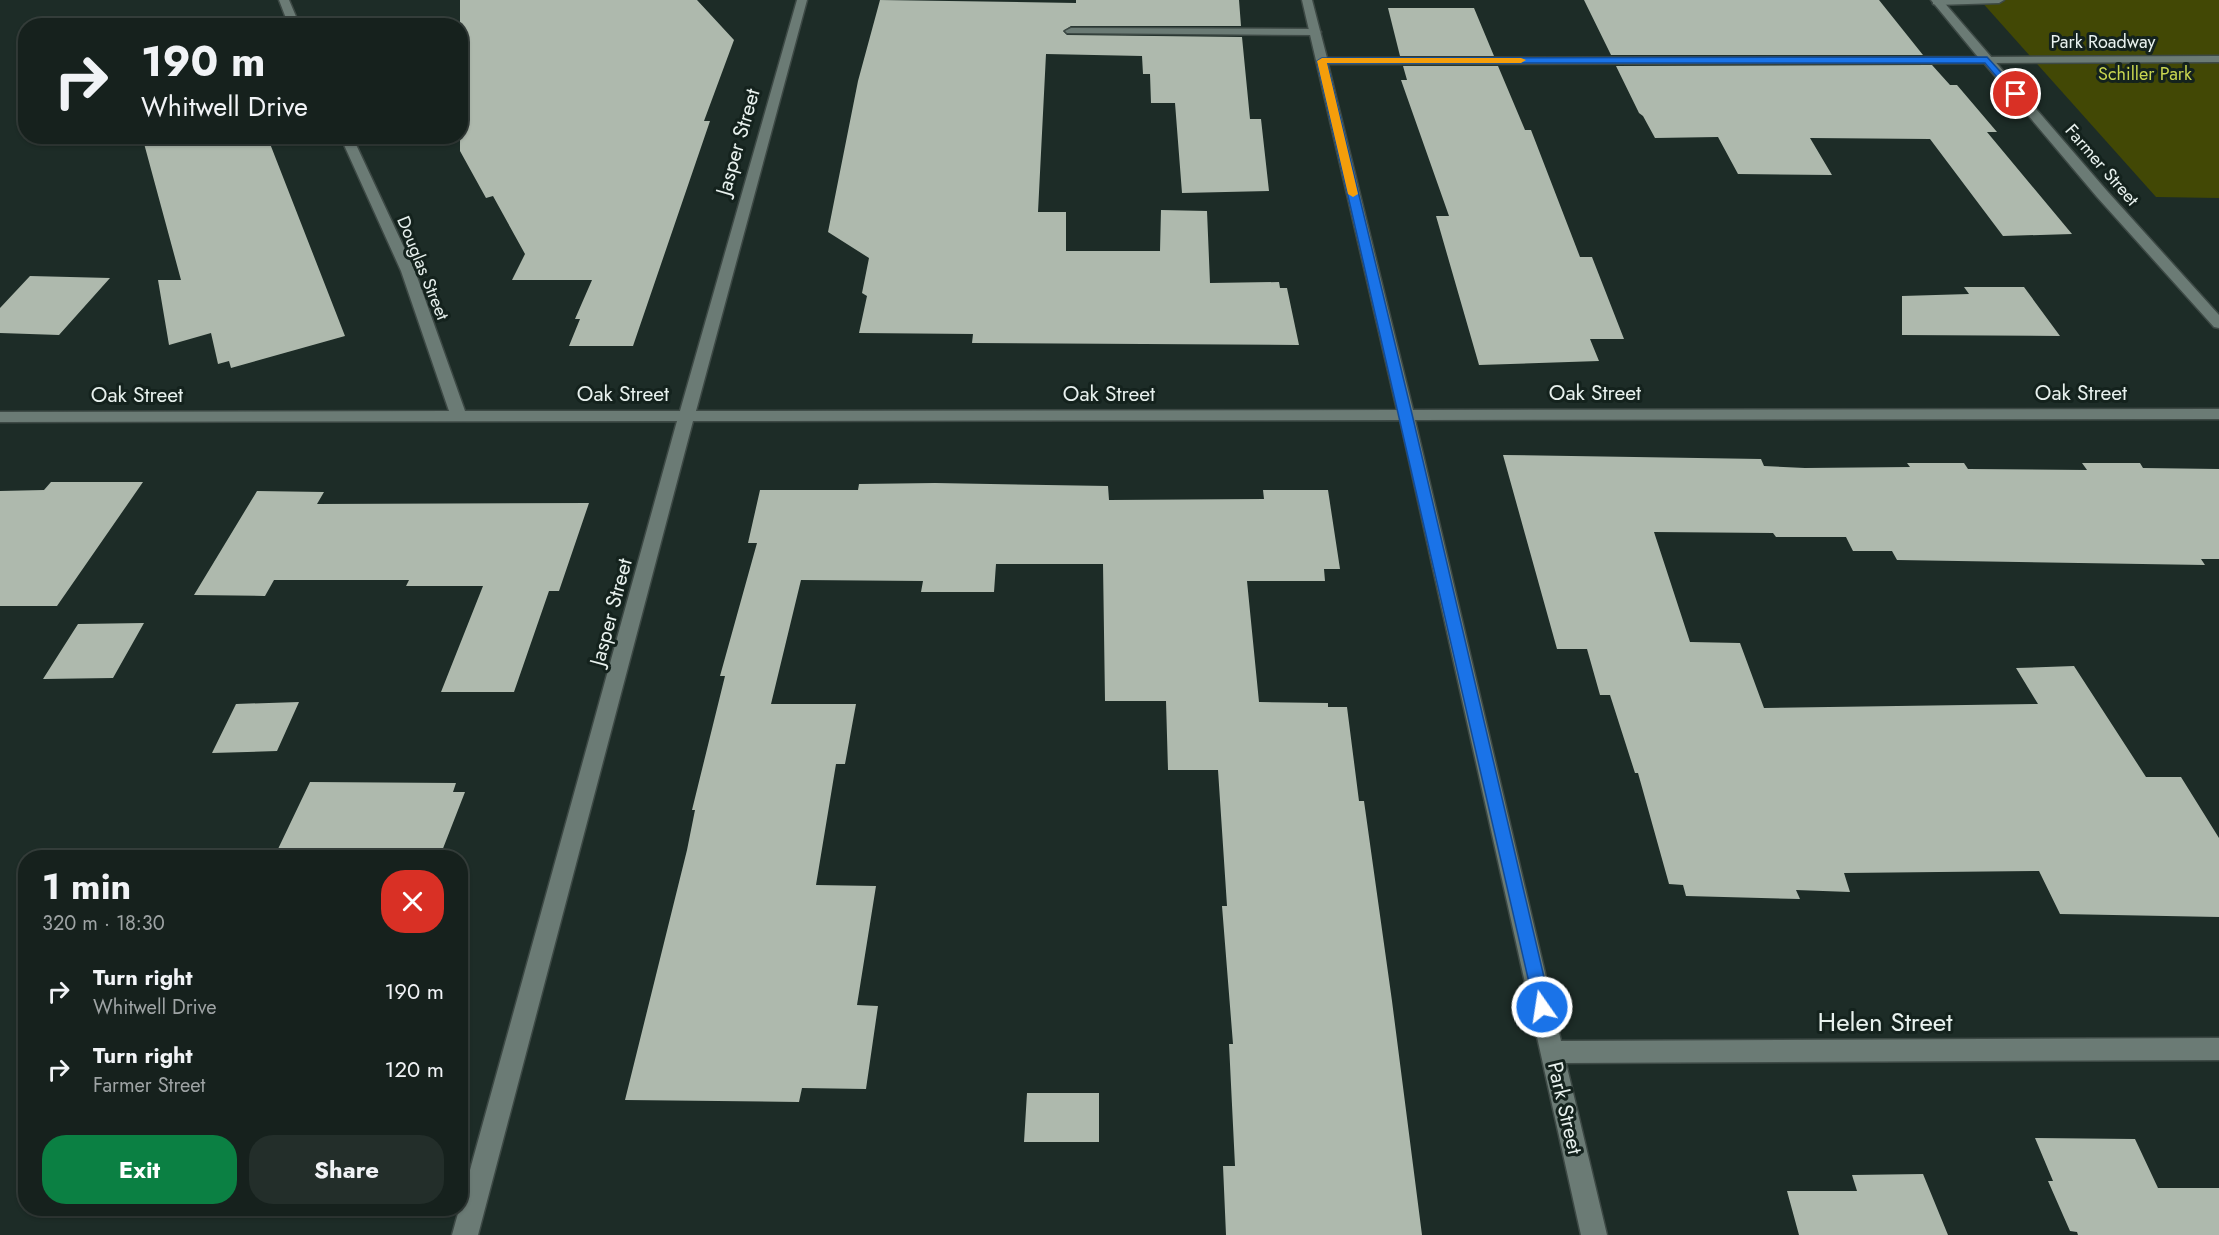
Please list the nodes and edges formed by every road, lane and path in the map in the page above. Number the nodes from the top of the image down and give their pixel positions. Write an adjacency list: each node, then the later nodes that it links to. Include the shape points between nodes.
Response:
1 (284, 0): 6 (street)
2 (1307, 0): 8 (street, Park Street)
3 (1999, 0): 5 (street)
4 (799, 1): 17 (street, Jasper Street)
5 (1937, 1): 10 (street, Farmer Street)
6 (292, 18)
7 (1071, 31): 8 (street)
8 (1315, 32): 11 (street, Park Street)
9 (2219, 59): 10 (street, Park Roadway)
10 (1987, 60): 11 (street, Park Roadway); 13 (street, Farmer Street)
11 (1322, 61): 14 (street, Park Street)
12 (350, 144): 16 (street, Douglas Street, via 408,271)
13 (2219, 324)
14 (1406, 414): 15 (street, Oak Street); 17 (street, Oak Street); 20 (street, Park Street)
15 (2219, 414)
16 (458, 415): 17 (street, Oak Street); 18 (street, Oak Street)
17 (688, 415): 21 (street, Jasper Street)
18 (0, 417)
19 (2219, 1049): 20 (street, Helen Street)
20 (1552, 1052): 22 (street, Park Street)
21 (465, 1235)
22 (1594, 1235)

